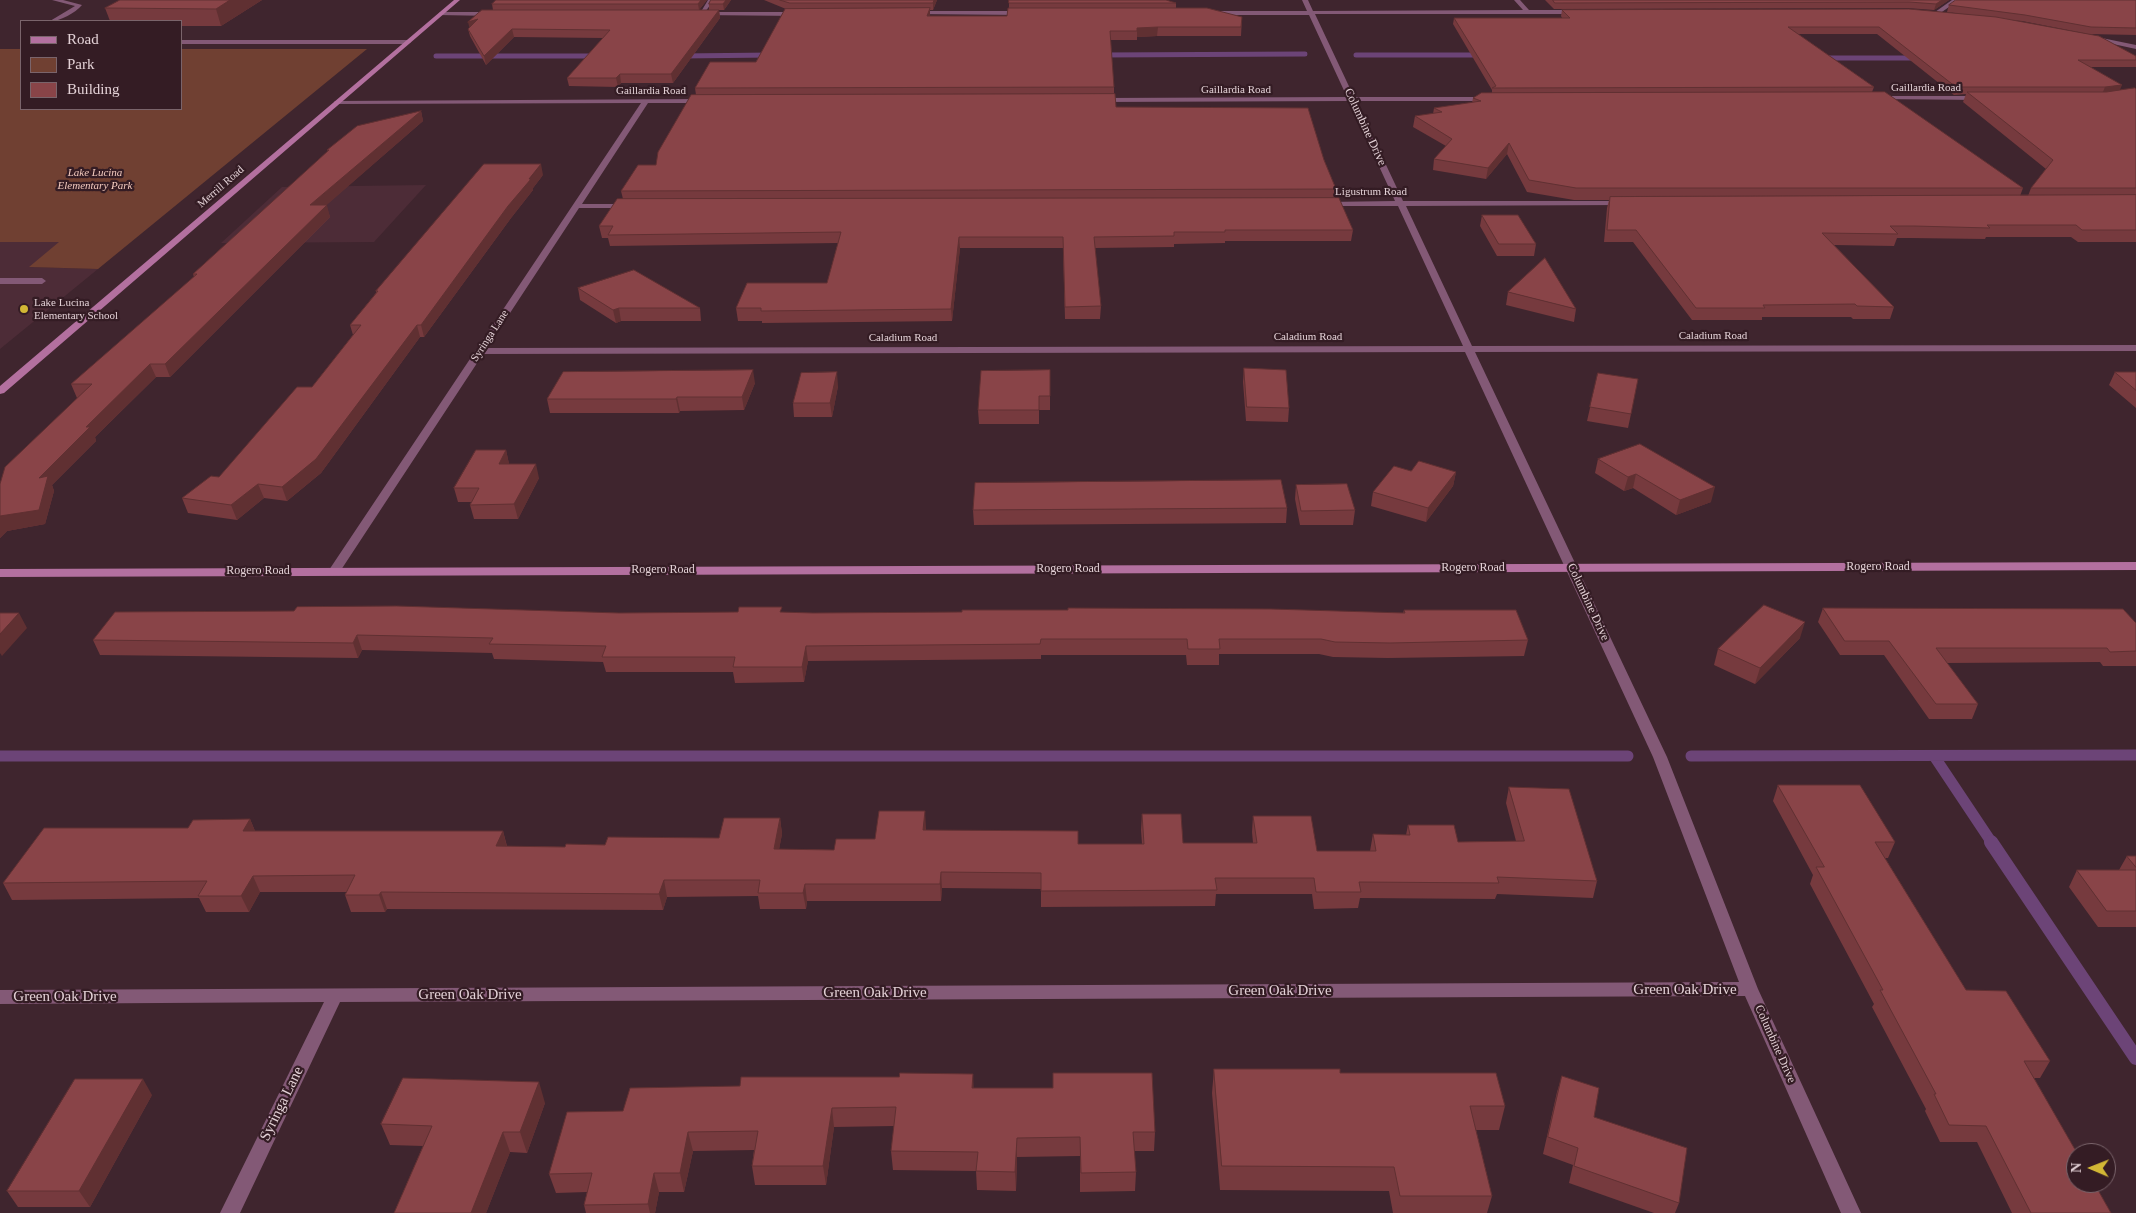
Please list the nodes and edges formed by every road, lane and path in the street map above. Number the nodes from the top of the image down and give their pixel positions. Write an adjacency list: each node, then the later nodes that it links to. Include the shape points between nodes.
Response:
1 (56, 0): 21 (street, via 79,5)
2 (456, 0): 15 (main road, Merrill Road)
3 (710, 0): 18 (street)
4 (1305, 0): 12 (street, Columbine Drive)
5 (1516, 0): 7 (street)
6 (1956, 0): 14 (street)
7 (1527, 12): 8 (street); 12 (street)
8 (1587, 12)
9 (908, 13): 10 (street)
10 (1036, 13)
11 (1203, 13): 12 (street)
12 (1311, 13): 30 (street, Columbine Drive)
13 (1930, 13): 14 (street)
14 (1937, 13): 20 (street)
15 (440, 14): 16 (street); 24 (main road, Merrill Road)
16 (498, 14)
17 (691, 14): 18 (street)
18 (701, 14): 19 (street)
19 (809, 14)
20 (1951, 14)
21 (55, 20)
22 (2087, 37): 25 (street)
23 (182, 42): 24 (street)
24 (408, 42): 33 (main road, Merrill Road)
25 (2136, 46)
26 (1875, 98): 27 (street, Gaillardia Road)
27 (1994, 98)
28 (1500, 99): 30 (street, Gaillardia Road)
29 (1093, 100): 30 (street, Gaillardia Road)
30 (1352, 100): 34 (street, Columbine Drive)
31 (646, 101): 32 (street, Gaillardia Road); 33 (street, Gaillardia Road); 37 (street, Syringa Lane)
32 (716, 101)
33 (337, 102): 44 (main road, Merrill Road)
34 (1400, 203): 35 (street, Ligustrum Road); 36 (street, Ligustrum Road); 42 (street, Columbine Drive)
35 (1629, 203)
36 (1321, 204)
37 (576, 206): 38 (street); 43 (street, Syringa Lane)
38 (636, 206)
39 (0, 281): 40 (street)
40 (42, 281)
41 (2136, 348): 42 (street, Caladium Road)
42 (1469, 350): 43 (street, Caladium Road); 46 (street, Columbine Drive)
43 (480, 351): 47 (street, Syringa Lane)
44 (0, 391)
45 (2136, 566): 46 (main road, Rogero Road)
46 (1572, 568): 47 (main road, Rogero Road); 49 (street, Columbine Drive, via 1660,757)
47 (335, 570): 48 (main road, Rogero Road)
48 (0, 573)
49 (1750, 989): 50 (street, Green Oak Drive); 53 (street, Columbine Drive)
50 (335, 996): 51 (street, Green Oak Drive); 52 (street, Syringa Lane)
51 (0, 997)
52 (230, 1213)
53 (1851, 1213)

